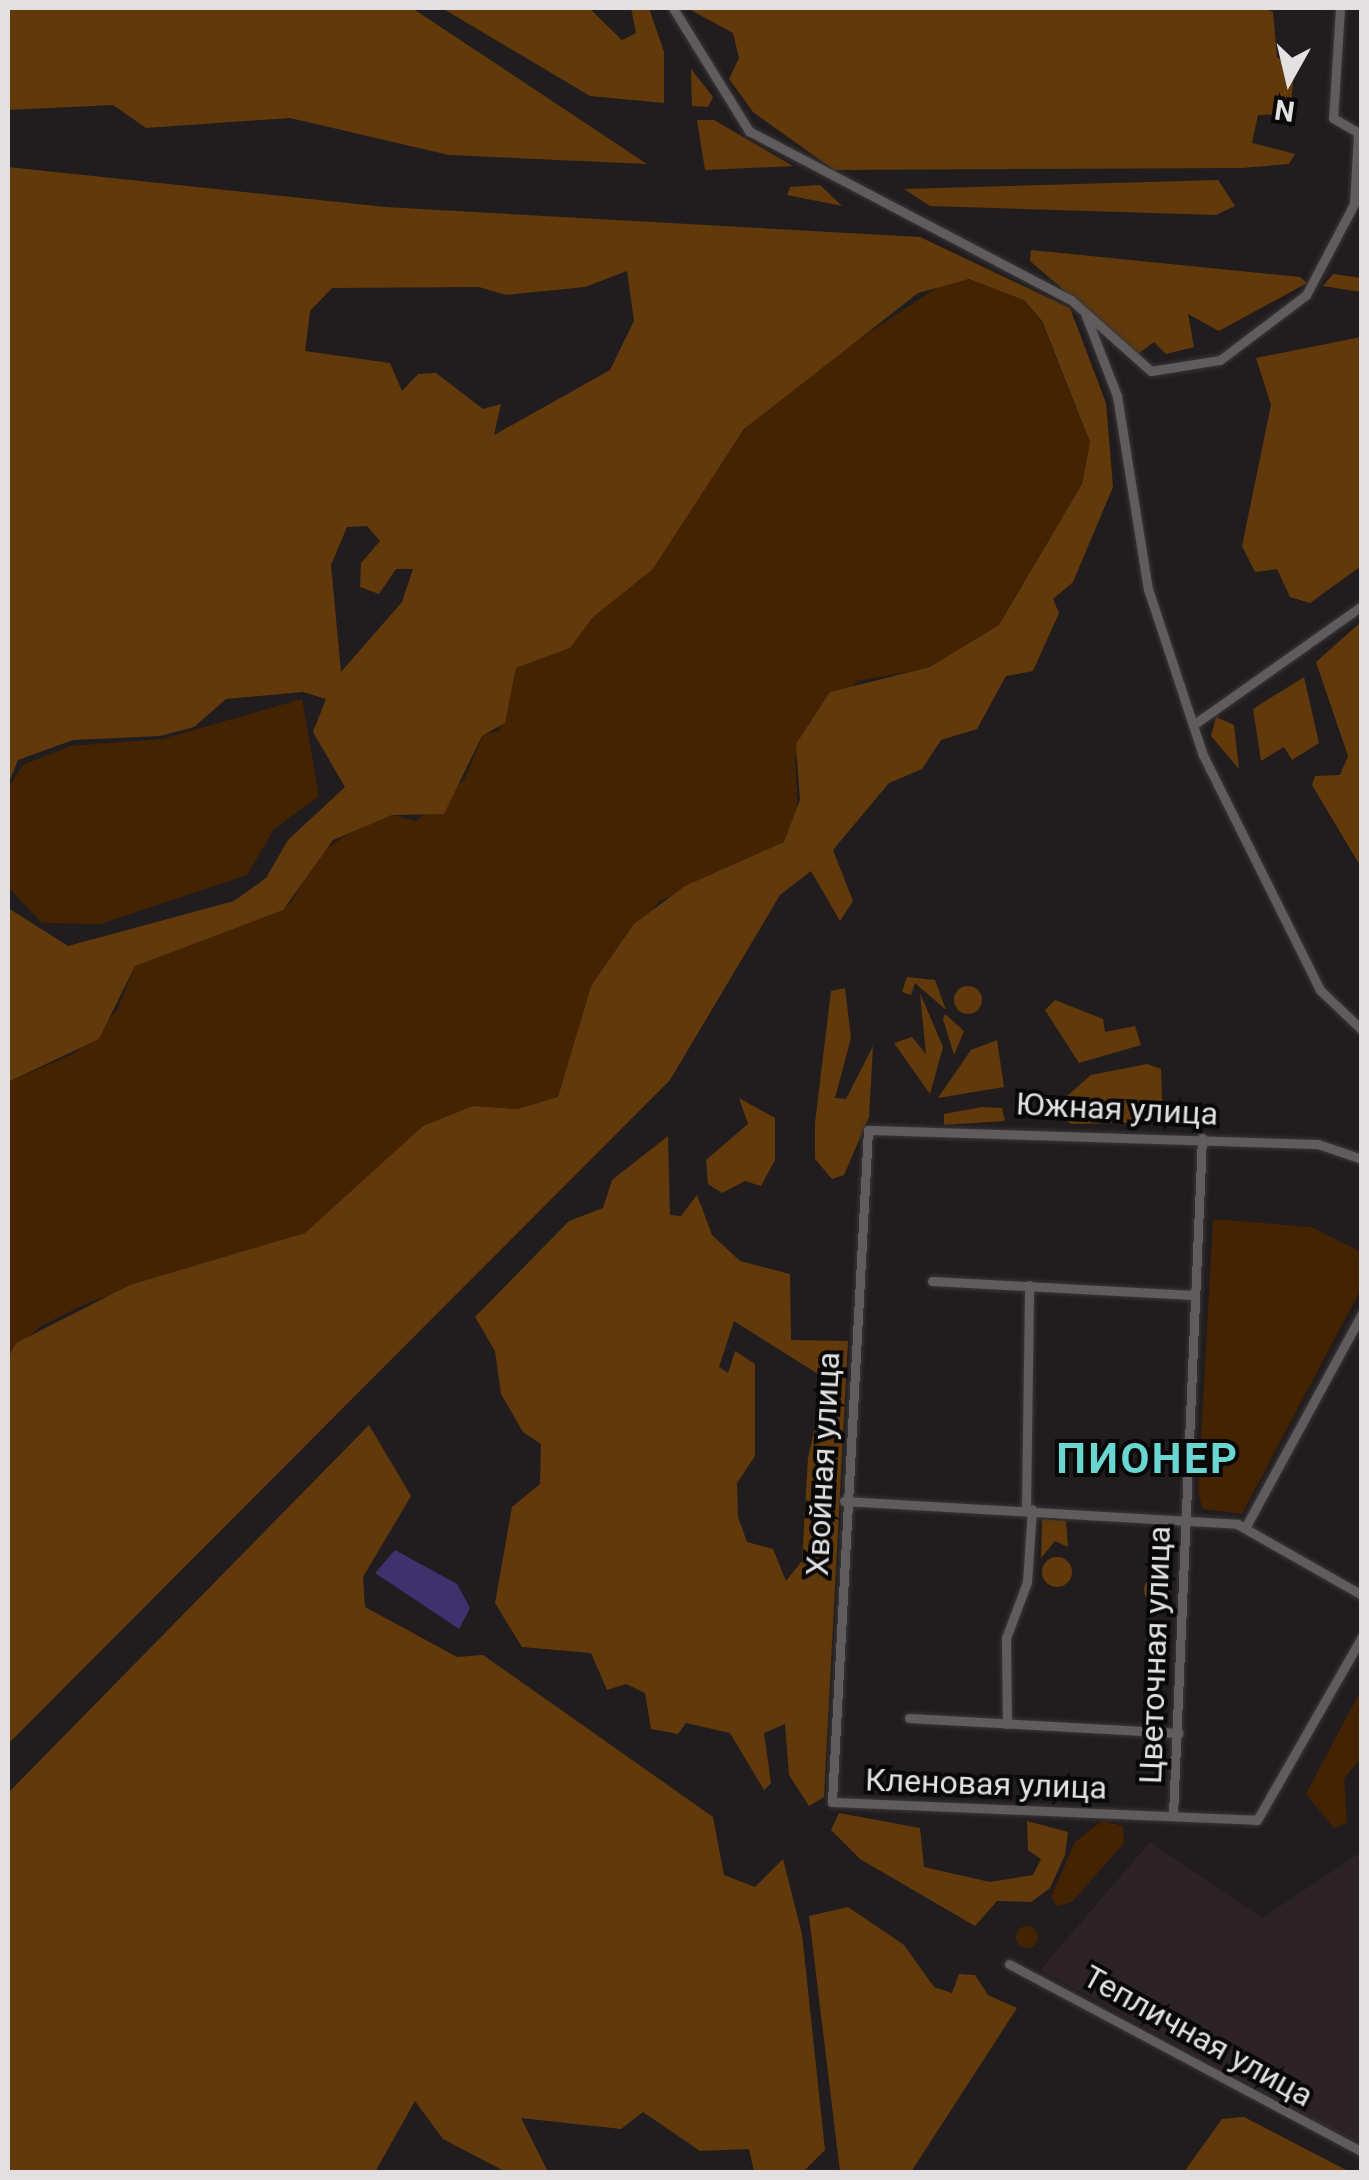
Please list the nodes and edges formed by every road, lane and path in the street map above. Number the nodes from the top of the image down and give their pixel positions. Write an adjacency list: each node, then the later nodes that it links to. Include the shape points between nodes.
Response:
1 (673, 8): 4 (street, via 750,130)
2 (1340, 8): 3 (street, via 1333,118)
3 (1360, 135): 4 (street, via 1354,204 1306,295 1220,360 1151,371)
4 (1084, 311): 6 (street, via 1117,396 1148,588)
5 (1362, 606): 6 (street)
6 (1193, 725): 7 (street, via 1320,990)
7 (1362, 1030)
8 (868, 1130): 9 (street, Южная улица); 15 (street, Хвойная улица)
9 (1202, 1138): 10 (street, Южная улица, via 1335,1146); 13 (street, Цветочная улица)
10 (1362, 1160)
11 (932, 1281): 12 (street)
12 (1029, 1286): 13 (street); 16 (street)
13 (1194, 1296): 17 (street, Цветочная улица)
14 (1362, 1314): 18 (street)
15 (844, 1501): 16 (street); 24 (street, Хвойная улица)
16 (1029, 1509): 17 (street); 22 (street, via 1027,1582 1006,1638)
17 (1186, 1519): 18 (street); 23 (street, Цветочная улица)
18 (1246, 1528): 19 (street)
19 (1362, 1595)
20 (1362, 1637): 25 (street, Кленовая улица, via 1257,1820)
21 (909, 1718): 22 (street)
22 (1007, 1724): 23 (street)
23 (1179, 1733): 25 (street, Цветочная улица)
24 (832, 1802): 25 (street, Кленовая улица)
25 (1173, 1815)
26 (1009, 1964): 27 (street, Тепличная улица)
27 (1362, 2152)

